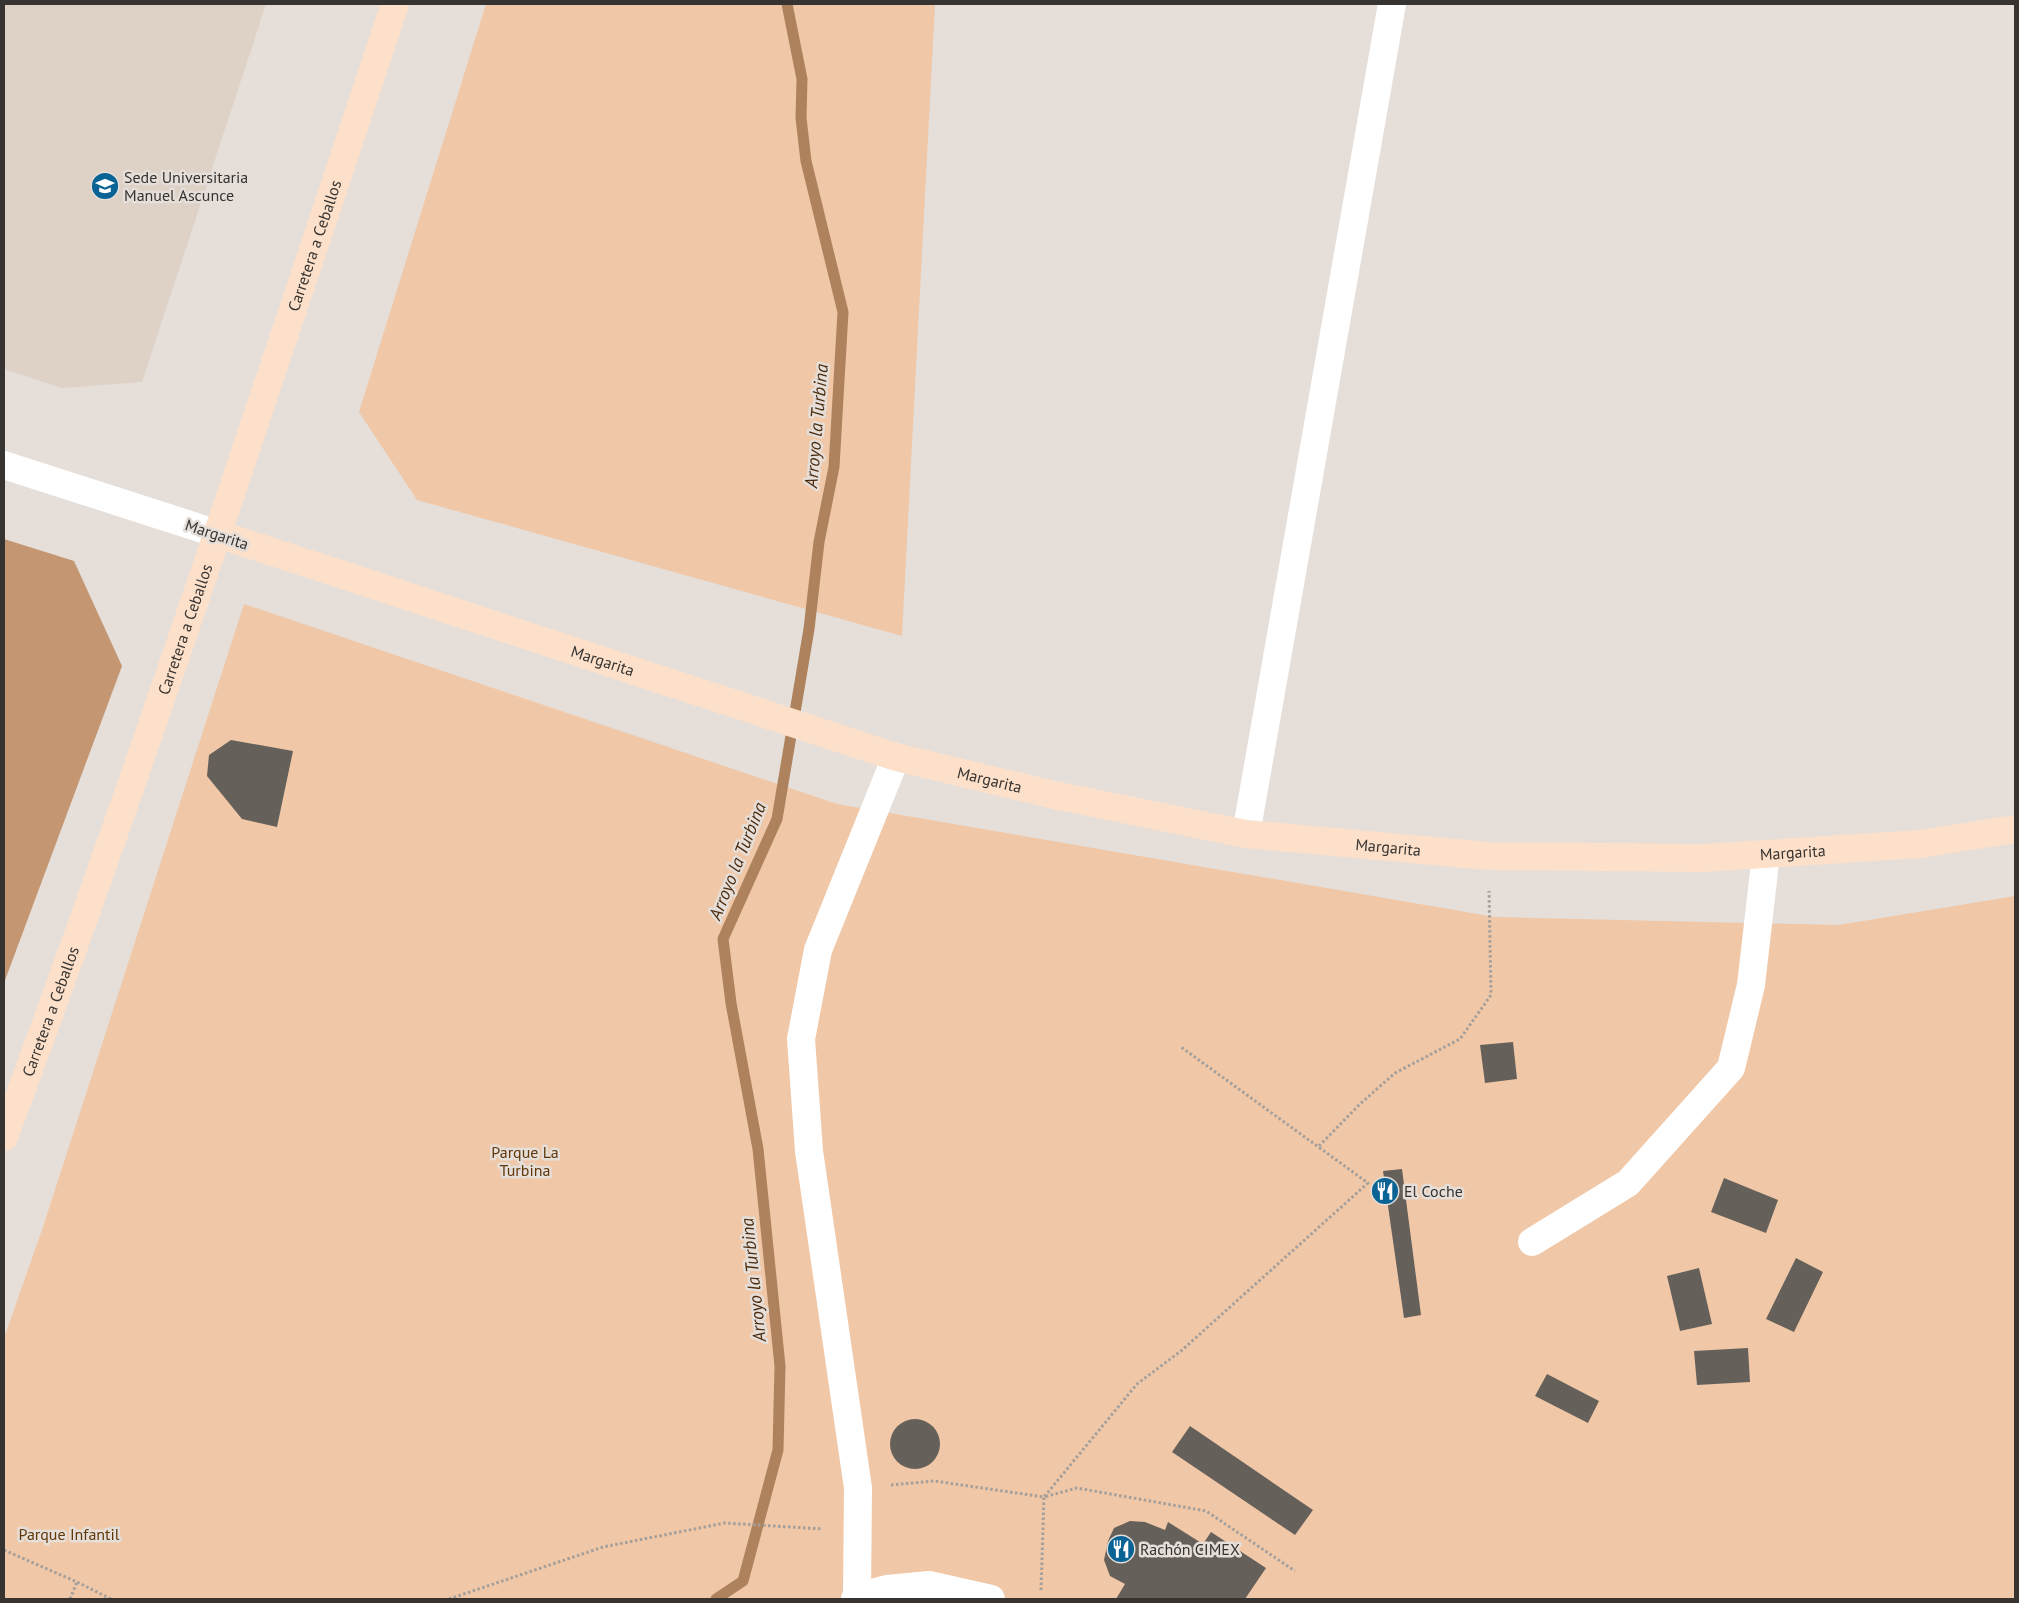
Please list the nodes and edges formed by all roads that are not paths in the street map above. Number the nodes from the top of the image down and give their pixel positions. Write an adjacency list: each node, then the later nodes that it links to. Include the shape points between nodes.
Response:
1 (395, 4): 4 (main road, Carretera a Ceballos)
2 (1392, 4): 7 (street)
3 (4, 465): 4 (street, Margarita)
4 (218, 534): 5 (main road, Margarita); 9 (main road, Carretera a Ceballos)
5 (896, 757): 7 (main road, Margarita, via 1054,795); 11 (street, via 818,950 801,1039 809,1151 858,1488)
6 (2015, 829): 8 (main road, Margarita, via 1921,844)
7 (1246, 834): 8 (main road, Margarita, via 1488,856 1702,858)
8 (1766, 854): 10 (street, via 1751,985 1730,1068 1628,1183)
9 (4, 1138)
10 (1532, 1242)
11 (856, 1598): 12 (street, via 886,1589 929,1585)
12 (990, 1599)

